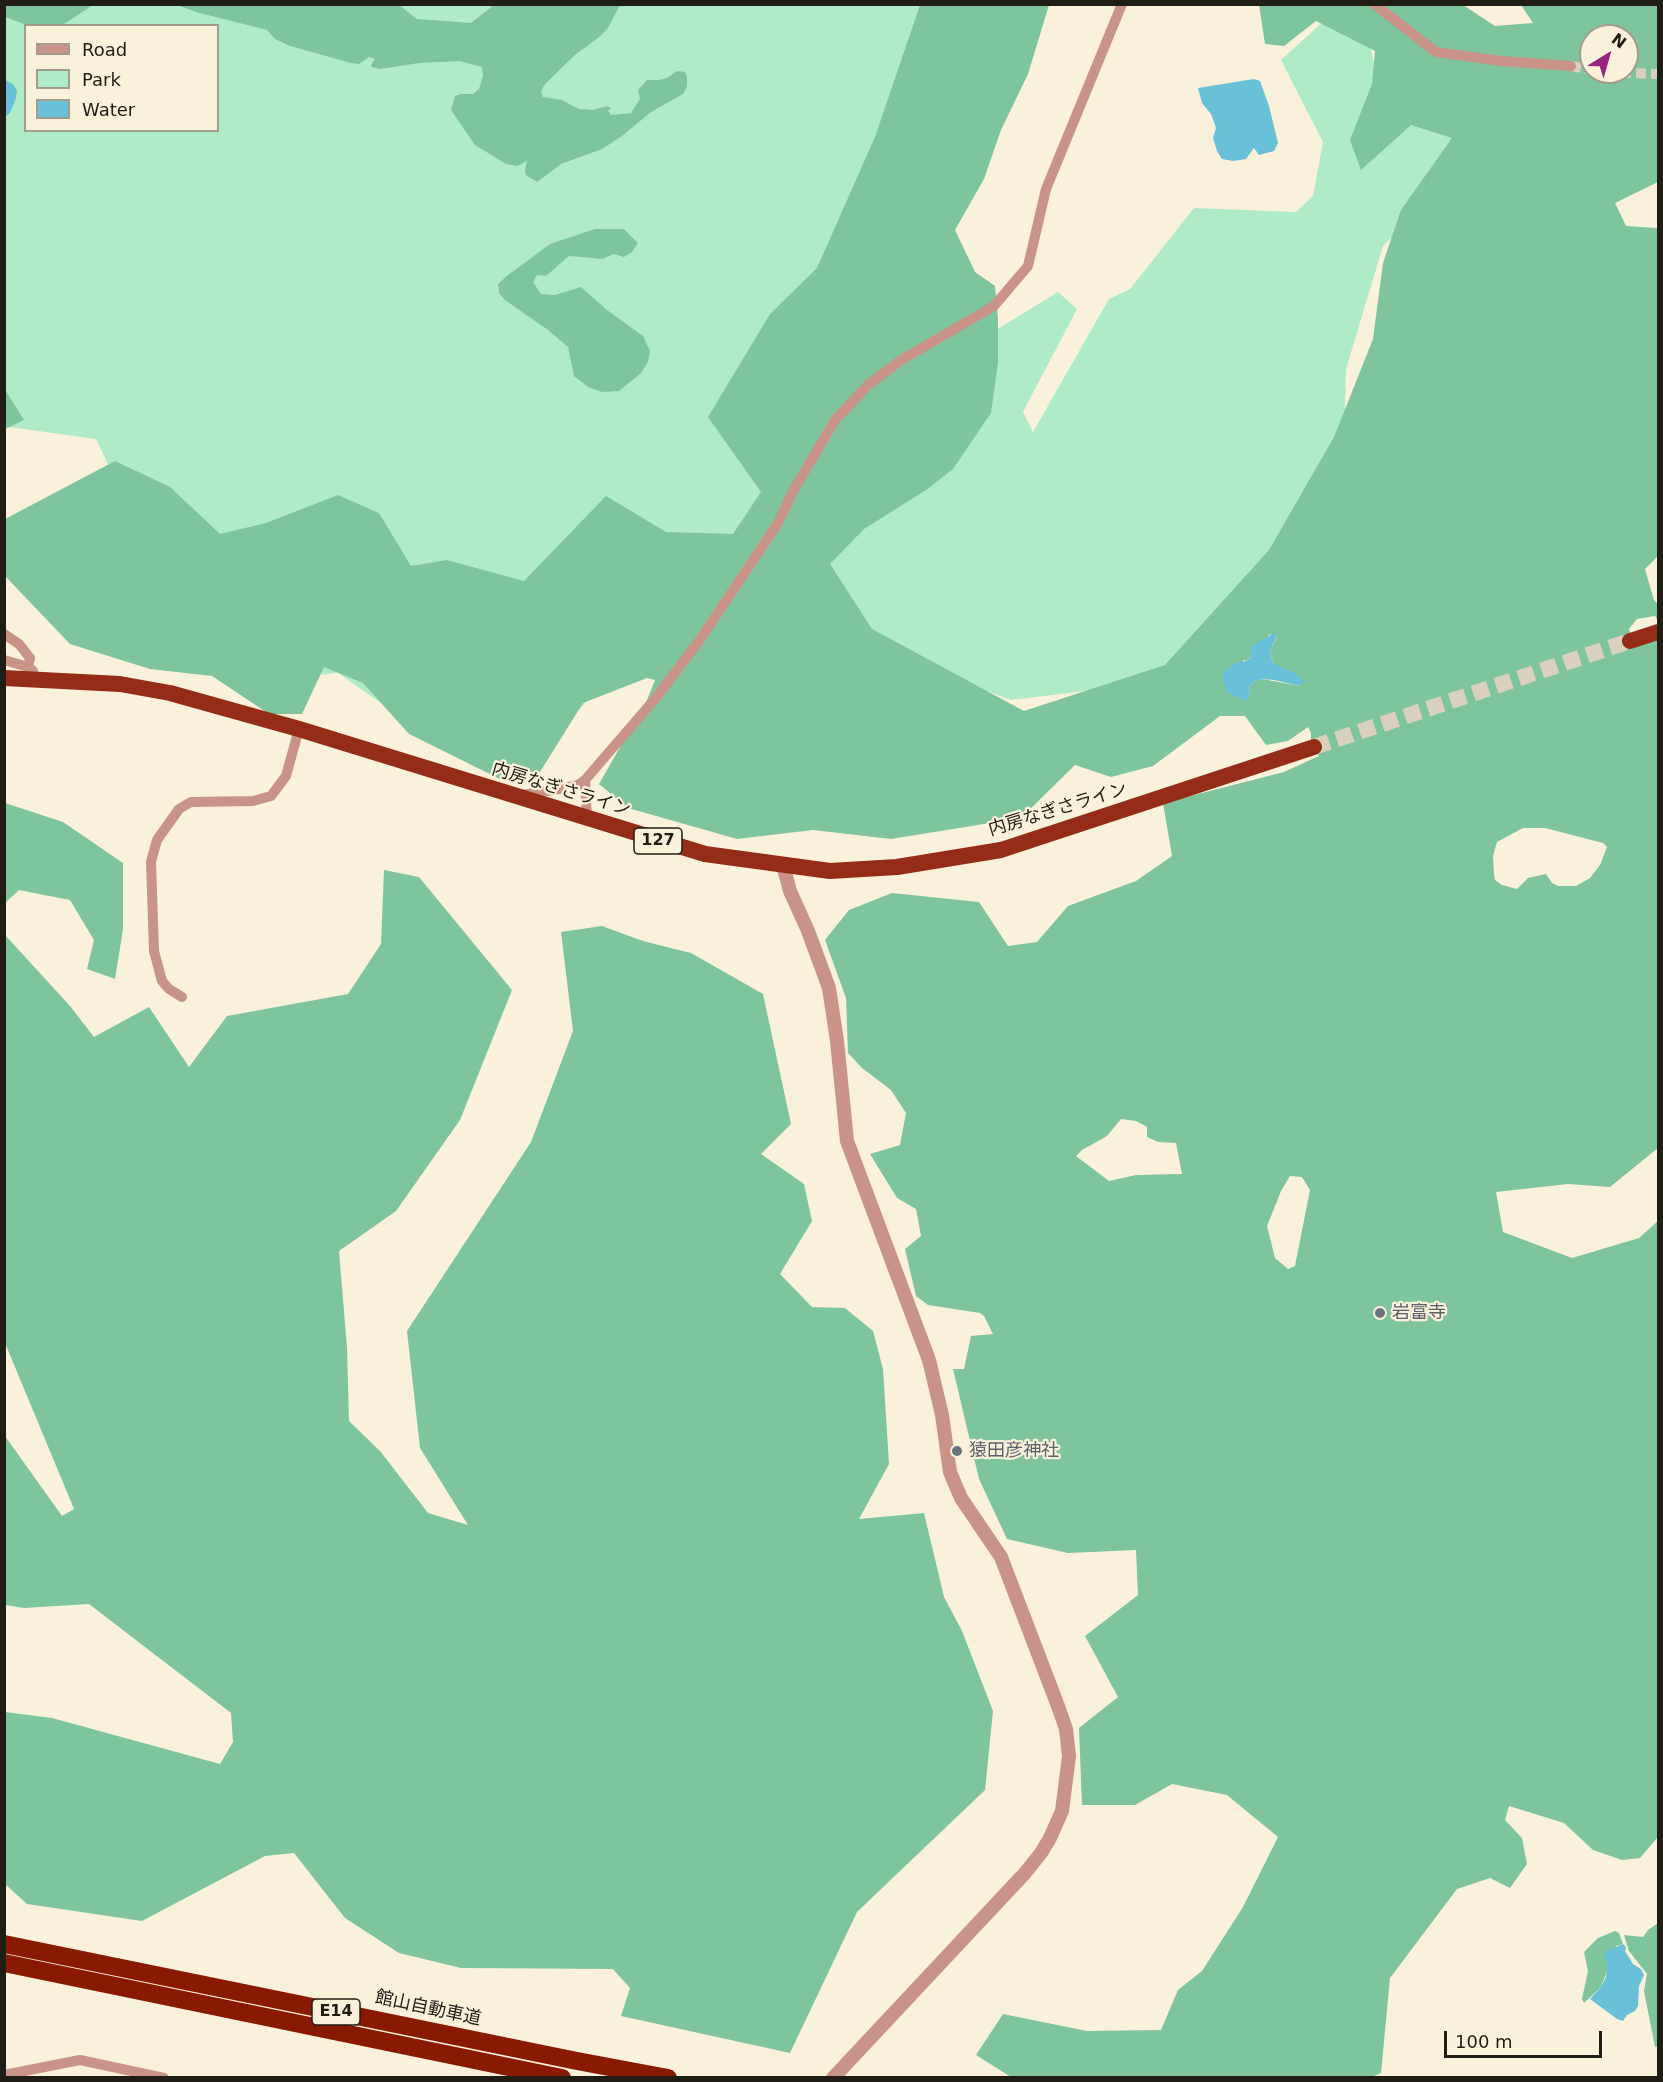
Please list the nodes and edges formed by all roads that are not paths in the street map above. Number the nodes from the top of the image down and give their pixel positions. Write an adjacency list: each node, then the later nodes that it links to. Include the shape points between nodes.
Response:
1 (1122, 4): 13 (street, via 1046,189 1028,266 994,306 901,360 868,385 835,420 778,523 699,641)
2 (1374, 4): 3 (street, via 1436,52 1500,62)
3 (1571, 66)
4 (1659, 632): 6 (highway)
5 (4, 634): 8 (street, via 30,658)
6 (1630, 641)
7 (4, 660): 8 (street)
8 (28, 667): 10 (street)
9 (4, 678): 10 (highway, 内房なぎさライン / 127)
10 (42, 679): 11 (highway, 内房なぎさライン / 127, via 120,684 170,693)
11 (299, 729): 14 (highway, 内房なぎさライン / 127); 17 (street, via 286,776 271,796 254,801 191,802 179,809 157,840 151,862 154,951 162,981)
12 (1314, 747): 16 (highway, 内房なぎさライン / 127, via 1001,850 897,867 830,871)
13 (585, 780): 14 (street, via 578,785); 15 (street)
14 (512, 796): 15 (highway, 内房なぎさライン / 127)
15 (587, 819): 16 (highway, 内房なぎさライン / 127, via 705,854)
16 (783, 865): 24 (street, via 829,988 847,1141 929,1360 950,1472 961,1498 1000,1557 1066,1729 1069,1756 1062,1811 1041,1853)
17 (182, 996)
18 (4, 1944): 23 (highway, 館山自動車道 / E14)
19 (4, 1964): 22 (highway, E14)
20 (4, 2075): 21 (street, via 80,2060)
21 (164, 2078)
22 (561, 2078)
23 (668, 2078)
24 (833, 2078)

